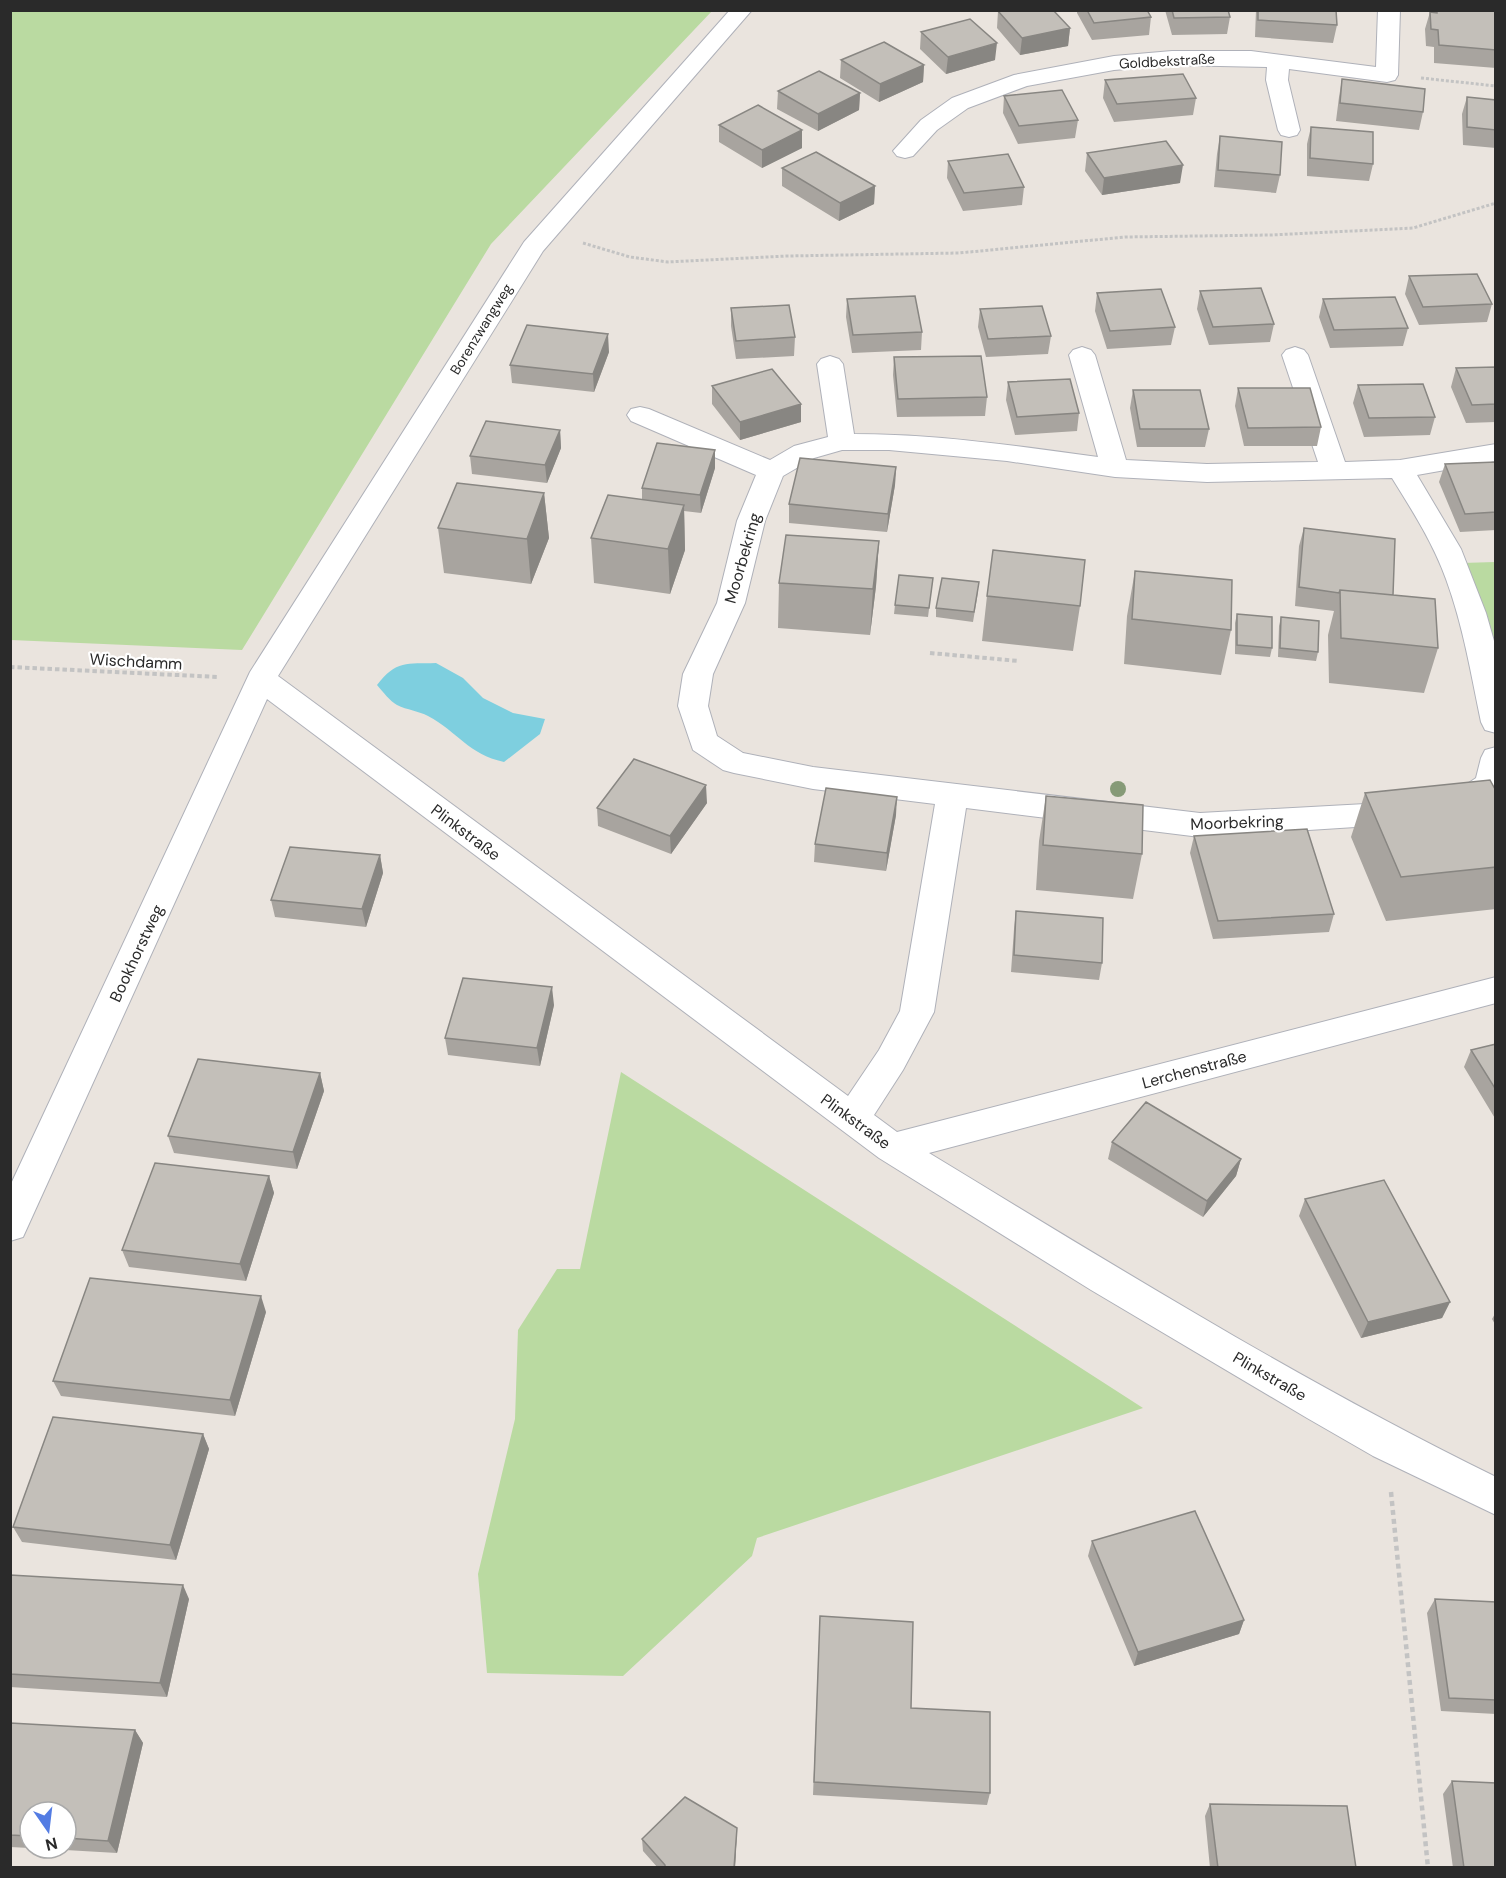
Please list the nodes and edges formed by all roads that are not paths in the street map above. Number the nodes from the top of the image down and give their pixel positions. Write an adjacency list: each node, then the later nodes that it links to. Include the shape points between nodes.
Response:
1 (742, 10): 16 (street, Borenzwangweg, via 533,247)
2 (1389, 10): 3 (street, Goldbekstraße, via 1387,75)
3 (1278, 62): 4 (street, via 1277,80); 5 (street, Goldbekstraße, via 1172,58 1114,63 1022,80 960,103 929,125)
4 (1289, 130)
5 (905, 151)
6 (1082, 355): 12 (street)
7 (1295, 355): 15 (street)
8 (830, 364): 10 (street)
9 (640, 416): 14 (street)
10 (842, 442): 12 (street, via 889,442 1007,453); 14 (street, via 804,452)
11 (1496, 452): 13 (street)
12 (1115, 468): 15 (street, via 1207,473)
13 (1400, 469): 15 (street); 17 (street, via 1434,523 1460,578 1480,641)
14 (771, 471): 19 (street, Moorbekring, via 752,521 731,603 698,674 693,705 704,742 734,762 813,778)
15 (1335, 471)
16 (261, 679): 21 (street, Plinkstraße); 23 (street, Bookhorstweg)
17 (1496, 722)
18 (1496, 758): 19 (street, Moorbekring, via 1490,784 1462,803 1414,813 1200,825)
19 (952, 796): 21 (street, via 917,1012)
20 (1496, 990): 22 (street, Lerchenstraße)
21 (852, 1119): 22 (street, Plinkstraße)
22 (892, 1148): 24 (street, Plinkstraße, via 1104,1279 1387,1443)
23 (10, 1226)
24 (1496, 1497)

